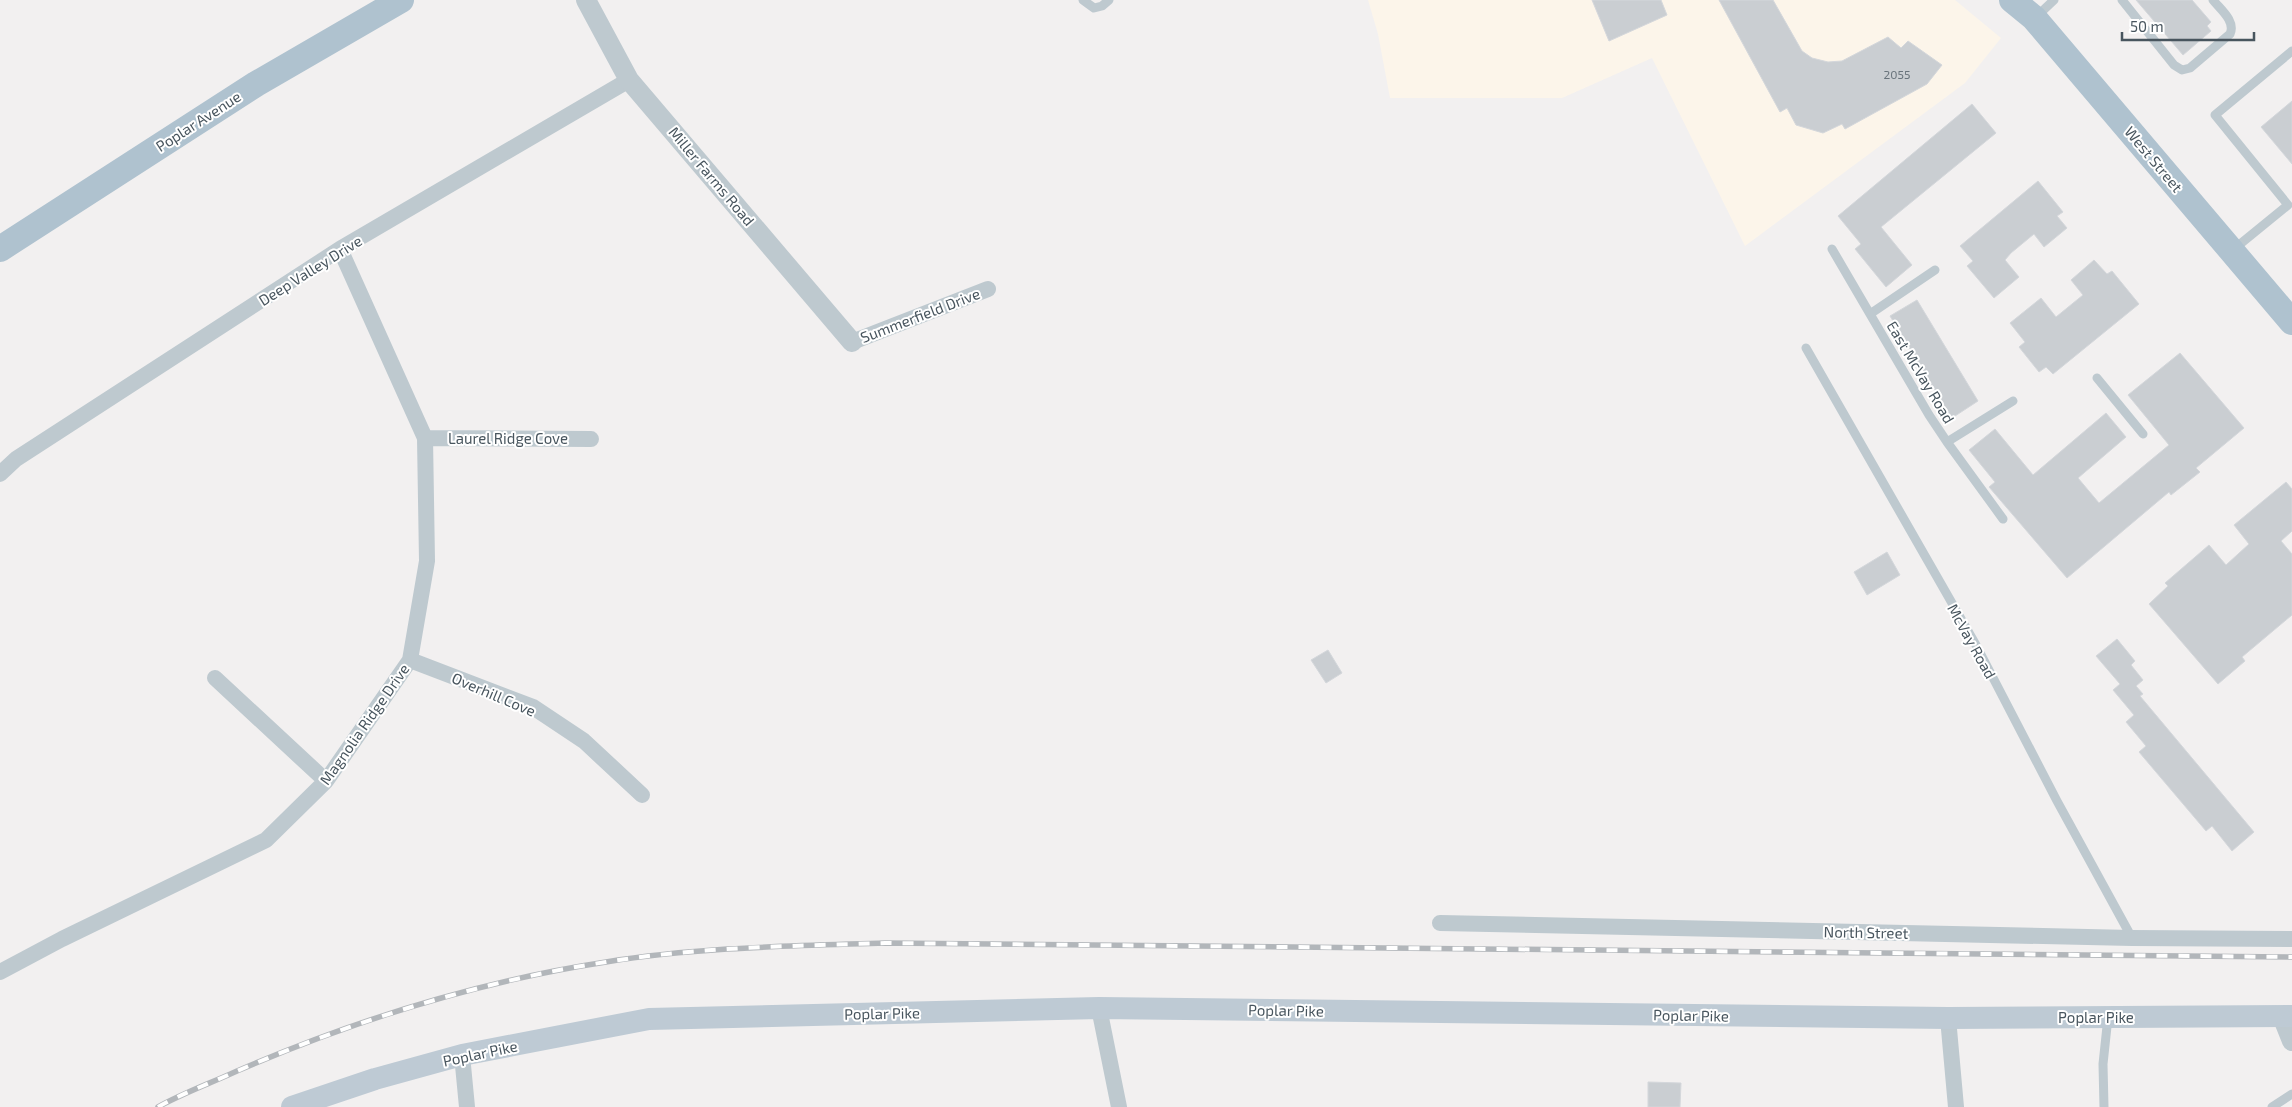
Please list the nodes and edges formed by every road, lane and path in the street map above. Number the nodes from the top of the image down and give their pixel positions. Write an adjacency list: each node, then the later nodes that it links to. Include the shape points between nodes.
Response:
1 (401, 0): 13 (main road, Poplar Avenue, via 256,84)
2 (586, 0): 11 (street, Miller Farms Road)
3 (1083, 0): 4 (lane, via 1094,8)
4 (1109, 0)
5 (2012, 0): 9 (main road, West Street)
6 (2054, 0): 9 (lane)
7 (2122, 0): 8 (lane, via 2174,65 2182,70 2190,68 2230,34 2230,21)
8 (2213, 0)
9 (2034, 18): 16 (main road, West Street)
10 (2292, 51): 12 (lane, via 2215,115)
11 (629, 80): 14 (street, Deep Valley Drive); 21 (street, Miller Farms Road)
12 (2291, 205): 16 (lane)
13 (0, 249)
14 (340, 249): 26 (street, Magnolia Ridge Drive); 29 (street, Deep Valley Drive, via 16,460)
15 (1832, 249): 19 (lane, East McVay Road)
16 (2232, 251): 20 (main road, West Street)
17 (1935, 270): 19 (lane)
18 (988, 289): 21 (street, Summerfield Drive)
19 (1870, 314): 28 (lane, East McVay Road)
20 (2292, 322)
21 (852, 342)
22 (1806, 348): 36 (lane, McVay Road, via 1976,645)
23 (2097, 378): 25 (lane)
24 (2013, 401): 28 (lane, East McVay Road)
25 (2143, 434)
26 (425, 438): 27 (street, Laurel Ridge Cove); 31 (street, Magnolia Ridge Drive, via 428,561)
27 (591, 439)
28 (1947, 442): 30 (lane)
29 (0, 474)
30 (2003, 519)
31 (410, 660): 33 (street, Magnolia Ridge Drive); 34 (street, Overhill Cove, via 533,708 584,741)
32 (215, 678): 33 (street)
33 (326, 781): 38 (street, Magnolia Ridge Drive, via 266,840)
34 (642, 795)
35 (1440, 923): 36 (street, North Street)
36 (2132, 938): 37 (street, North Street)
37 (2292, 939)
38 (0, 972)
39 (1099, 1008): 42 (main road, Poplar Pike); 44 (main road, Poplar Pike, via 649,1019); 48 (street)
40 (2287, 1016): 41 (main road, Poplar Pike); 43 (street)
41 (2108, 1017): 42 (main road, Poplar Pike); 50 (lane, via 2103,1064)
42 (1948, 1018): 49 (street)
43 (2292, 1041)
44 (462, 1055): 46 (main road, Poplar Pike); 47 (street)
45 (2292, 1094): 51 (lane)
46 (292, 1107)
47 (467, 1107)
48 (1119, 1107)
49 (1956, 1107)
50 (2104, 1107)
51 (2272, 1107)

